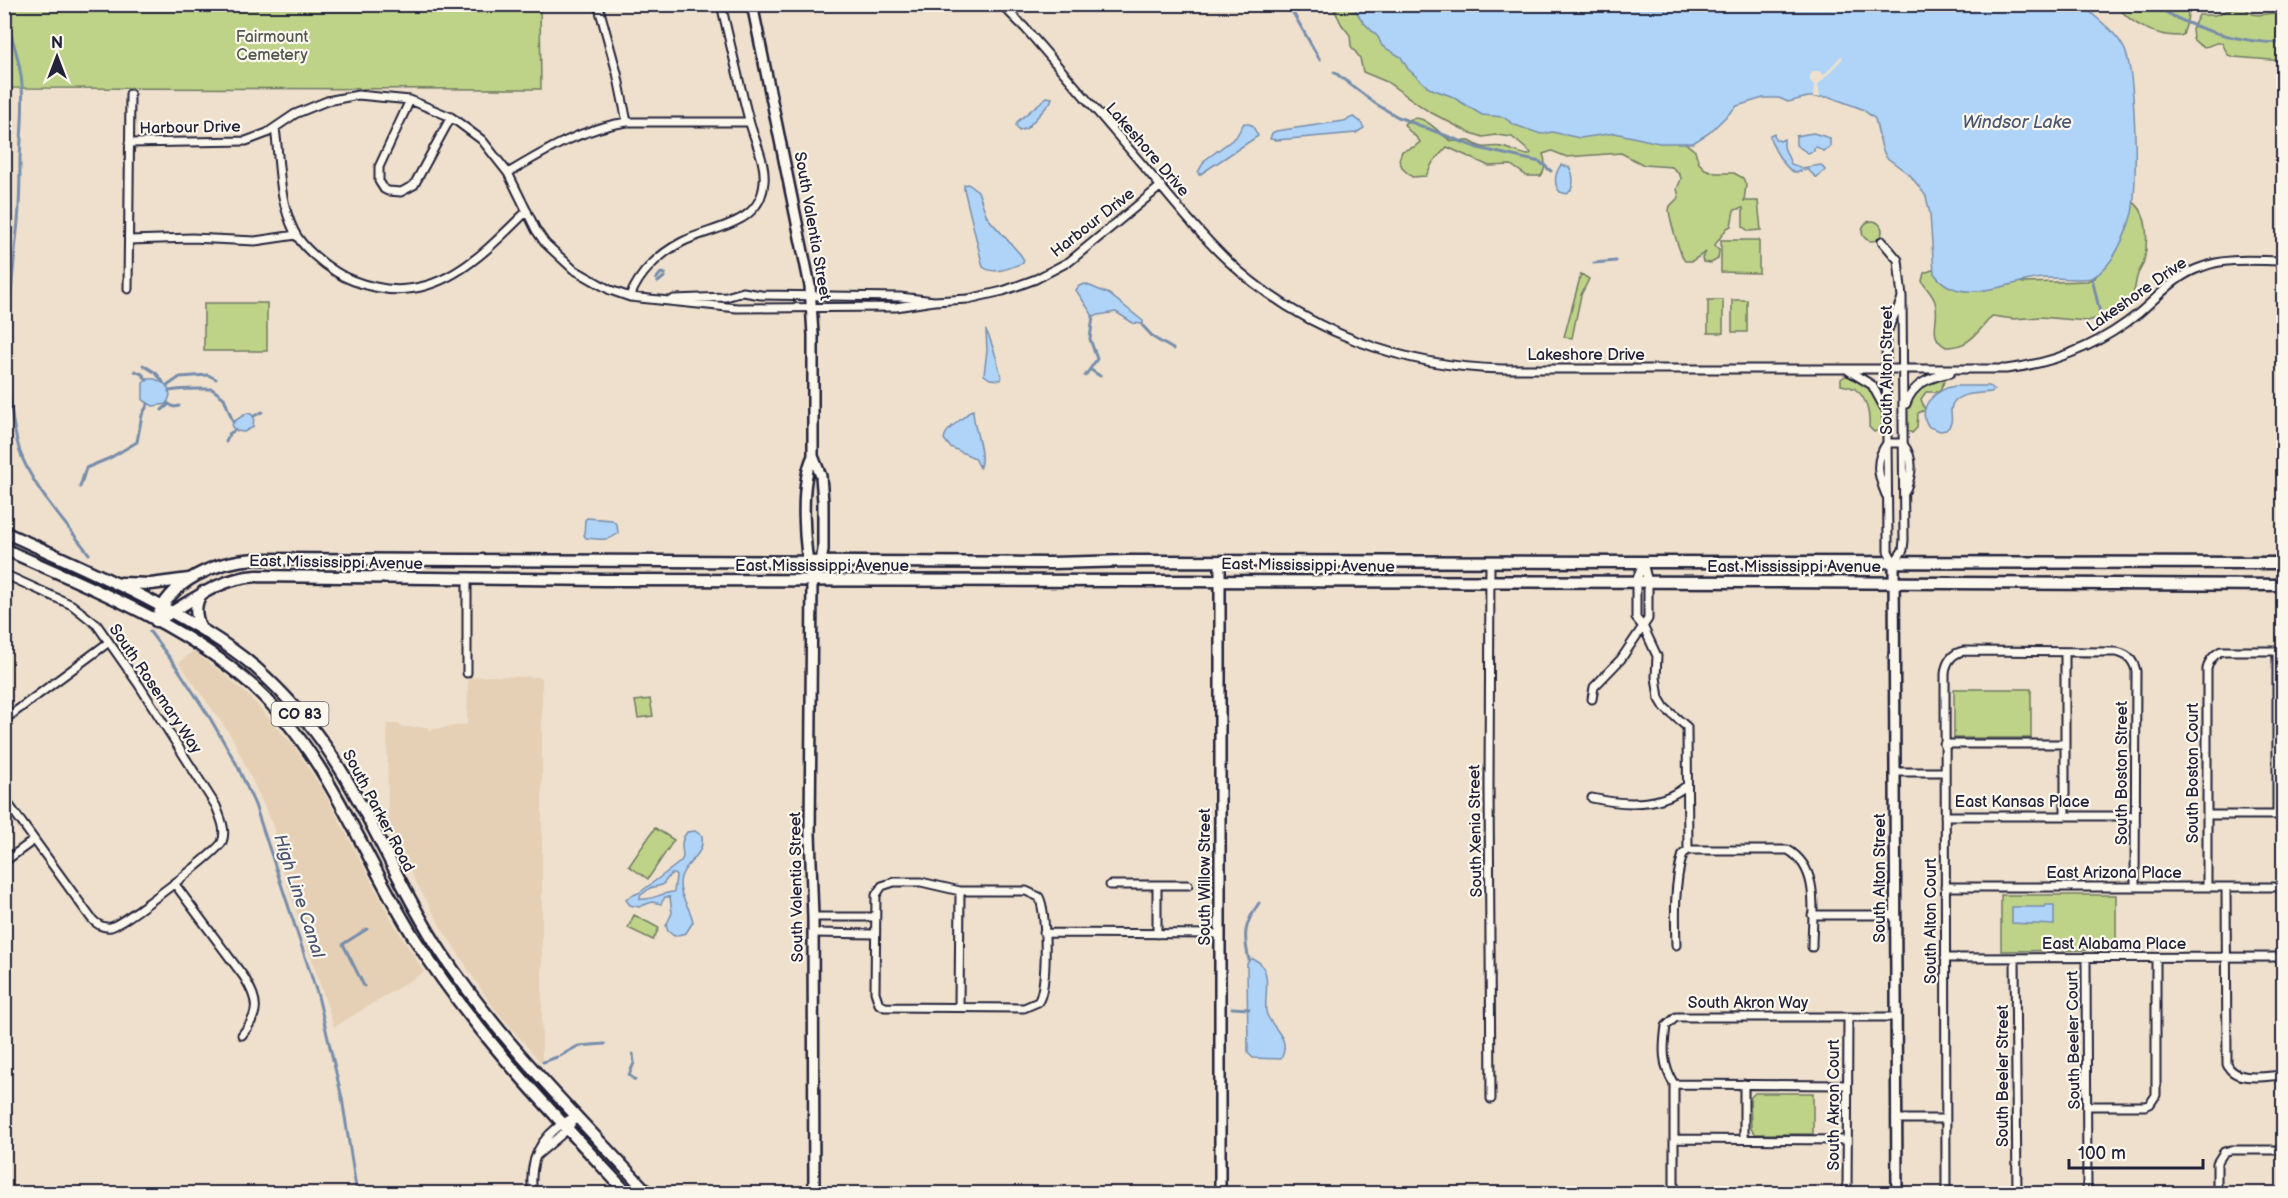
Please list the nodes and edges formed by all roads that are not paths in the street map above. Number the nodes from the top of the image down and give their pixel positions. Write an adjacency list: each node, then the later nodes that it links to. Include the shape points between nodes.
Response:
1 (598, 4): 8 (street)
2 (721, 4): 9 (street)
3 (752, 4): 20 (street, South Valentia Street)
4 (1001, 4): 13 (street, Lakeshore Drive)
5 (130, 94): 11 (street)
6 (410, 100): 7 (street, Harbour Drive); 7 (street, via 379,167 379,181 388,191 401,192 414,186); 10 (street, Harbour Drive, via 371,95 336,99 302,110)
7 (451, 117): 12 (street, Harbour Drive, via 489,148)
8 (627, 122): 9 (street); 12 (street, via 575,136)
9 (749, 122): 21 (street, via 764,169 764,185 756,205 739,221 669,249 644,273)
10 (275, 128): 11 (street, Harbour Drive, via 243,141); 15 (street, via 282,194)
11 (129, 142): 16 (street)
12 (508, 172): 14 (street, Harbour Drive)
13 (1161, 186): 24 (street, Harbour Drive, via 1081,253 1046,275 993,294); 26 (street, Lakeshore Drive, via 1219,252 1264,291 1335,332 1397,354 1442,364 1495,369)
14 (527, 211): 15 (street, via 464,268 440,282 410,289 380,288 347,279 322,262); 21 (street, Harbour Drive, via 543,240 566,263 601,287)
15 (296, 235): 16 (street, via 255,241)
16 (129, 240): 19 (street)
17 (1882, 241): 22 (street, South Alton Street, via 1898,260)
18 (2283, 261): 29 (street, Lakeshore Drive, via 2225,261 2201,267 2180,277 2121,326 2080,350 2020,367)
19 (128, 289)
20 (811, 296): 23 (street, Harbour Drive, via 743,292 726,297); 24 (street, Harbour Drive); 25 (street, South Valentia Street)
21 (630, 297): 23 (street, Harbour Drive)
22 (1902, 297): 27 (street, South Alton Street, via 1887,329); 28 (street, South Alton Street)
23 (656, 300): 25 (street, Harbour Drive, via 730,308)
24 (934, 301): 25 (street, Harbour Drive, via 903,307)
25 (812, 307): 34 (street, South Valentia Street)
26 (1844, 369): 27 (street, Lakeshore Drive); 31 (street, via 1872,385)
27 (1886, 369): 28 (street, Lakeshore Drive); 31 (street, South Alton Street)
28 (1903, 370): 29 (street, Lakeshore Drive); 30 (street, South Alton Street)
29 (1961, 370): 30 (street, via 1919,385 1910,394)
30 (1903, 412): 33 (street, South Alton Street)
31 (1886, 413): 32 (street, South Alton Street)
32 (1887, 443): 33 (street); 42 (street, South Alton Street, via 1879,454 1878,474 1887,497 1888,548)
33 (1903, 443): 42 (street, South Alton Street, via 1903,547)
34 (813, 456): 38 (street, South Valentia Street, via 806,485); 39 (street, South Valentia Street, via 823,487)
35 (4, 532): 48 (main road, South Parker Road / CO 83)
36 (4, 549): 57 (main road, South Parker Road / CO 83)
37 (1220, 561): 39 (main road, East Mississippi Avenue); 40 (main road, East Mississippi Avenue); 47 (street, South Willow Street)
38 (807, 562): 39 (main road, East Mississippi Avenue); 45 (main road, East Mississippi Avenue, via 256,559 220,564); 49 (street, South Valentia Street)
39 (820, 562): 49 (street, South Valentia Street)
40 (1490, 562): 41 (main road, East Mississippi Avenue); 50 (street, South Xenia Street)
41 (1643, 562): 42 (main road, East Mississippi Avenue); 51 (street); 52 (street)
42 (1894, 563): 43 (main road, East Mississippi Avenue); 53 (street, South Alton Street)
43 (2283, 563)
44 (4, 574): 60 (street, South Rosemary Way, via 72,605 91,619)
45 (195, 578): 48 (main road, via 152,584); 56 (main road, East Mississippi Avenue, via 173,592)
46 (467, 580): 49 (main road, East Mississippi Avenue); 55 (main road, East Mississippi Avenue, via 248,577 227,580); 63 (street)
47 (1220, 580): 49 (main road, East Mississippi Avenue); 50 (main road, East Mississippi Avenue); 99 (street, South Willow Street)
48 (112, 581): 56 (main road, South Parker Road / CO 83)
49 (812, 581): 93 (street, South Valentia Street)
50 (1490, 582): 51 (main road, East Mississippi Avenue); 116 (street, South Xenia Street)
51 (1636, 582): 52 (main road, East Mississippi Avenue); 59 (street, via 1636,618)
52 (1648, 582): 53 (main road, East Mississippi Avenue); 59 (street, via 1648,619)
53 (1894, 583): 54 (main road, East Mississippi Avenue); 68 (street, South Alton Street)
54 (2283, 585)
55 (204, 591): 56 (main road, East Mississippi Avenue); 58 (main road, via 198,598 196,612)
56 (166, 609): 57 (main road, East Mississippi Avenue); 58 (main road, South Parker Road / CO 83)
57 (156, 621): 121 (main road, South Parker Road / CO 83, via 230,666 296,732 326,774 396,906 444,982 501,1055)
58 (200, 627): 118 (main road, South Parker Road / CO 83, via 261,673 318,735 343,773 414,909 456,974)
59 (1644, 628): 64 (street, via 1594,687); 70 (street, via 1657,656 1659,698 1687,728)
60 (109, 642): 65 (street); 81 (street, South Rosemary Way, via 216,806 224,830 217,850)
61 (2280, 651): 73 (street, South Boston Court, via 2221,651 2210,660); 74 (street)
62 (2065, 652): 66 (street, South Alton Court, via 1956,654 1949,660 1945,674); 67 (street); 77 (street, South Boston Street, via 2116,652 2133,661)
63 (467, 673)
64 (1592, 699)
65 (4, 720)
66 (1944, 744): 67 (street); 69 (street, South Alton Court)
67 (2065, 744): 76 (street)
68 (1895, 772): 69 (street, East Kansas Place); 92 (street, South Alton Street)
69 (1945, 772): 75 (street, South Alton Court)
70 (1687, 785): 72 (street, via 1649,802 1612,803); 79 (street)
71 (4, 798): 78 (street)
72 (1592, 798)
73 (2207, 815): 74 (street); 87 (street, South Boston Court)
74 (2280, 815)
75 (1945, 816): 76 (street, East Kansas Place); 86 (street, South Alton Court)
76 (2065, 816): 77 (street, East Kansas Place)
77 (2134, 816): 85 (street, South Boston Street)
78 (34, 840): 80 (street); 81 (street, via 91,918 104,927 118,924)
79 (1688, 850): 91 (street, via 1788,850 1797,855 1810,874); 100 (street, via 1683,854 1679,872)
80 (4, 862)
81 (174, 883): 111 (street, via 253,993 254,1017)
82 (1110, 885): 83 (street)
83 (1157, 885): 84 (street); 98 (street)
84 (1188, 885)
85 (2135, 886): 86 (street, East Arizona Place); 87 (street, East Arizona Place)
86 (1945, 887): 104 (street, South Alton Court)
87 (2207, 887): 88 (street, East Arizona Place)
88 (2226, 887): 89 (street, East Arizona Place); 102 (street)
89 (2283, 887)
90 (960, 891): 94 (street, via 921,882 894,882 882,886 876,895); 96 (street, via 1026,891 1040,897); 108 (street)
91 (1812, 915): 92 (street); 101 (street)
92 (1896, 915): 110 (street, South Alton Street)
93 (813, 917): 94 (street); 95 (street, South Valentia Street)
94 (876, 917): 97 (street)
95 (813, 933): 97 (street); 129 (street, South Valentia Street)
96 (1044, 933): 98 (street); 108 (street, via 1044,989 1038,1002 1024,1008)
97 (875, 934): 108 (street, via 879,1004)
98 (1157, 934): 99 (street)
99 (1220, 934): 130 (street, South Willow Street)
100 (1676, 945)
101 (1812, 947)
102 (2226, 957): 103 (street, East Alabama Place); 107 (street, East Alabama Place); 112 (street, via 2229,1070 2243,1076)
103 (2283, 957)
104 (1945, 958): 105 (street, East Alabama Place); 120 (street, South Alton Court)
105 (2015, 958): 106 (street, East Alabama Place); 135 (street, South Beeler Street)
106 (2086, 958): 107 (street, East Alabama Place); 117 (street, South Beeler Court)
107 (2156, 958): 117 (street, via 2156,1095 2145,1106)
108 (960, 1006)
109 (1848, 1017): 110 (street, South Akron Way); 113 (street, South Akron Way, via 1676,1017 1666,1026 1664,1039 1666,1071); 115 (street, South Akron Court)
110 (1896, 1017): 119 (street, South Alton Street)
111 (242, 1035)
112 (2283, 1076)
113 (1674, 1084): 114 (street); 122 (street, South Akron Way)
114 (1744, 1084): 115 (street); 123 (street)
115 (1847, 1085): 124 (street, South Akron Court)
116 (1491, 1099)
117 (2088, 1106): 136 (street, South Beeler Court)
118 (576, 1116): 121 (street); 128 (main road, South Parker Road / CO 83)
119 (1896, 1119): 120 (street); 133 (street, South Alton Street)
120 (1945, 1119): 134 (street, South Alton Court)
121 (565, 1126): 126 (street, via 540,1144); 127 (main road, South Parker Road / CO 83)
122 (1675, 1139): 123 (street); 131 (street, South Akron Way)
123 (1744, 1139): 124 (street)
124 (1847, 1140): 132 (street, South Akron Court)
125 (2283, 1150): 137 (street, via 2231,1150 2220,1155)
126 (532, 1185)
127 (628, 1194)
128 (649, 1194)
129 (814, 1194)
130 (1220, 1194)
131 (1674, 1194)
132 (1847, 1194)
133 (1897, 1194)
134 (1946, 1194)
135 (2017, 1194)
136 (2087, 1194)
137 (2217, 1194)

